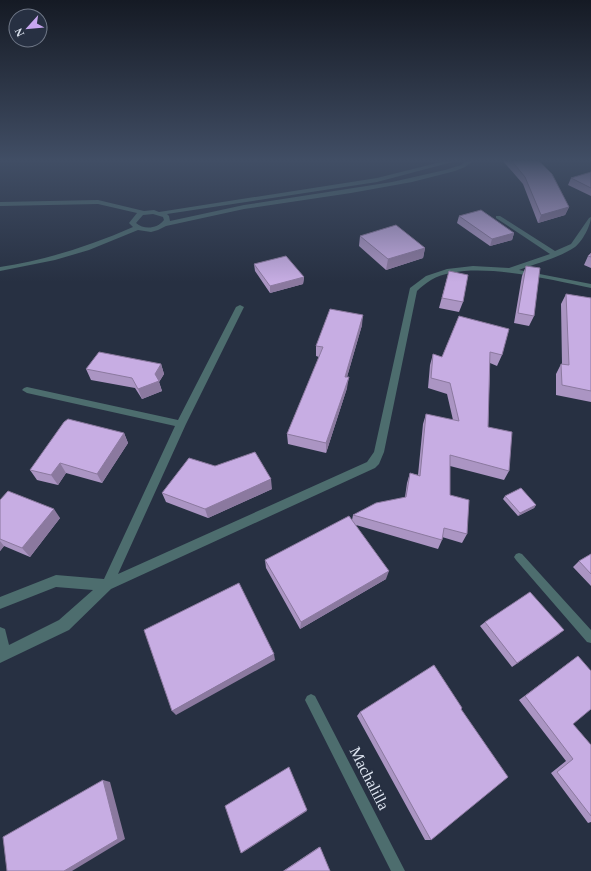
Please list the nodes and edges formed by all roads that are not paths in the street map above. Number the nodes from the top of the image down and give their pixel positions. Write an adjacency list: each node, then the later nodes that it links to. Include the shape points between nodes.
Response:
1 (242, 201): 5 (street)
2 (288, 201): 8 (street)
3 (0, 204): 4 (street, via 98,202)
4 (144, 213): 5 (street); 9 (street, via 135,217 132,223)
5 (161, 213): 8 (street, via 166,216)
6 (498, 217): 10 (street)
7 (591, 219): 10 (street, via 574,245)
8 (165, 224): 9 (street, via 152,229)
9 (136, 228): 11 (street, via 110,240 48,260)
10 (555, 254): 12 (street)
11 (0, 269)
12 (509, 271): 13 (street); 18 (street, via 475,268 452,270 428,277 413,290 378,452 371,465)
13 (591, 286)
14 (240, 308): 16 (street)
15 (28, 390): 16 (street)
16 (181, 424): 18 (street)
17 (519, 557): 21 (lane)
18 (107, 585): 19 (street, via 56,581); 22 (street, via 64,625)
19 (0, 603)
20 (0, 634): 22 (street)
21 (591, 638)
22 (2, 655)
23 (311, 700): 24 (lane, Machalilla)
24 (398, 871)

